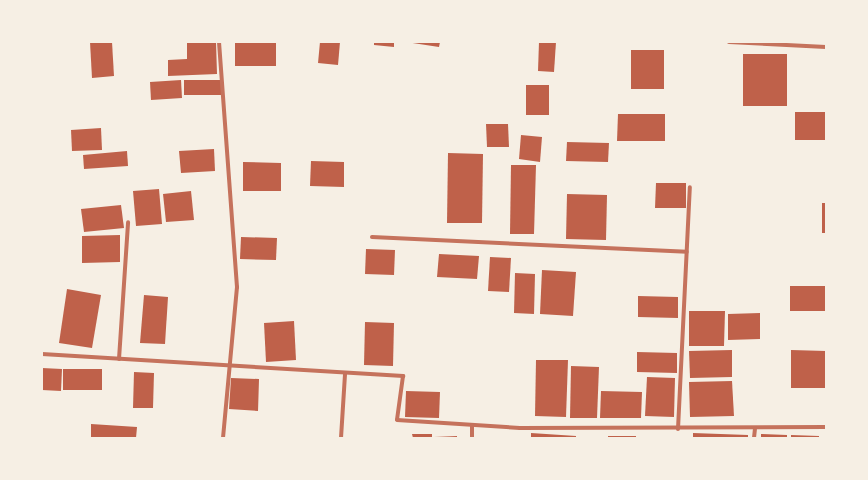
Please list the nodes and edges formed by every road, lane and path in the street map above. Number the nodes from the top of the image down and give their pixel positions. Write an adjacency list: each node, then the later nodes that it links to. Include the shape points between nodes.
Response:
1 (219, 42): 10 (street, via 237,287)
2 (729, 42): 3 (street)
3 (826, 47)
4 (690, 187): 7 (street)
5 (128, 222): 9 (street)
6 (372, 237): 7 (street)
7 (687, 252): 14 (street)
8 (42, 354): 9 (street)
9 (119, 359): 10 (street)
10 (229, 368): 11 (street); 16 (street)
11 (345, 374): 12 (street, via 403,376 397,420); 17 (street)
12 (472, 425): 14 (street); 18 (street)
13 (826, 427): 15 (street)
14 (678, 429): 15 (street)
15 (755, 429): 19 (street)
16 (223, 438)
17 (341, 438)
18 (472, 438)
19 (754, 438)

